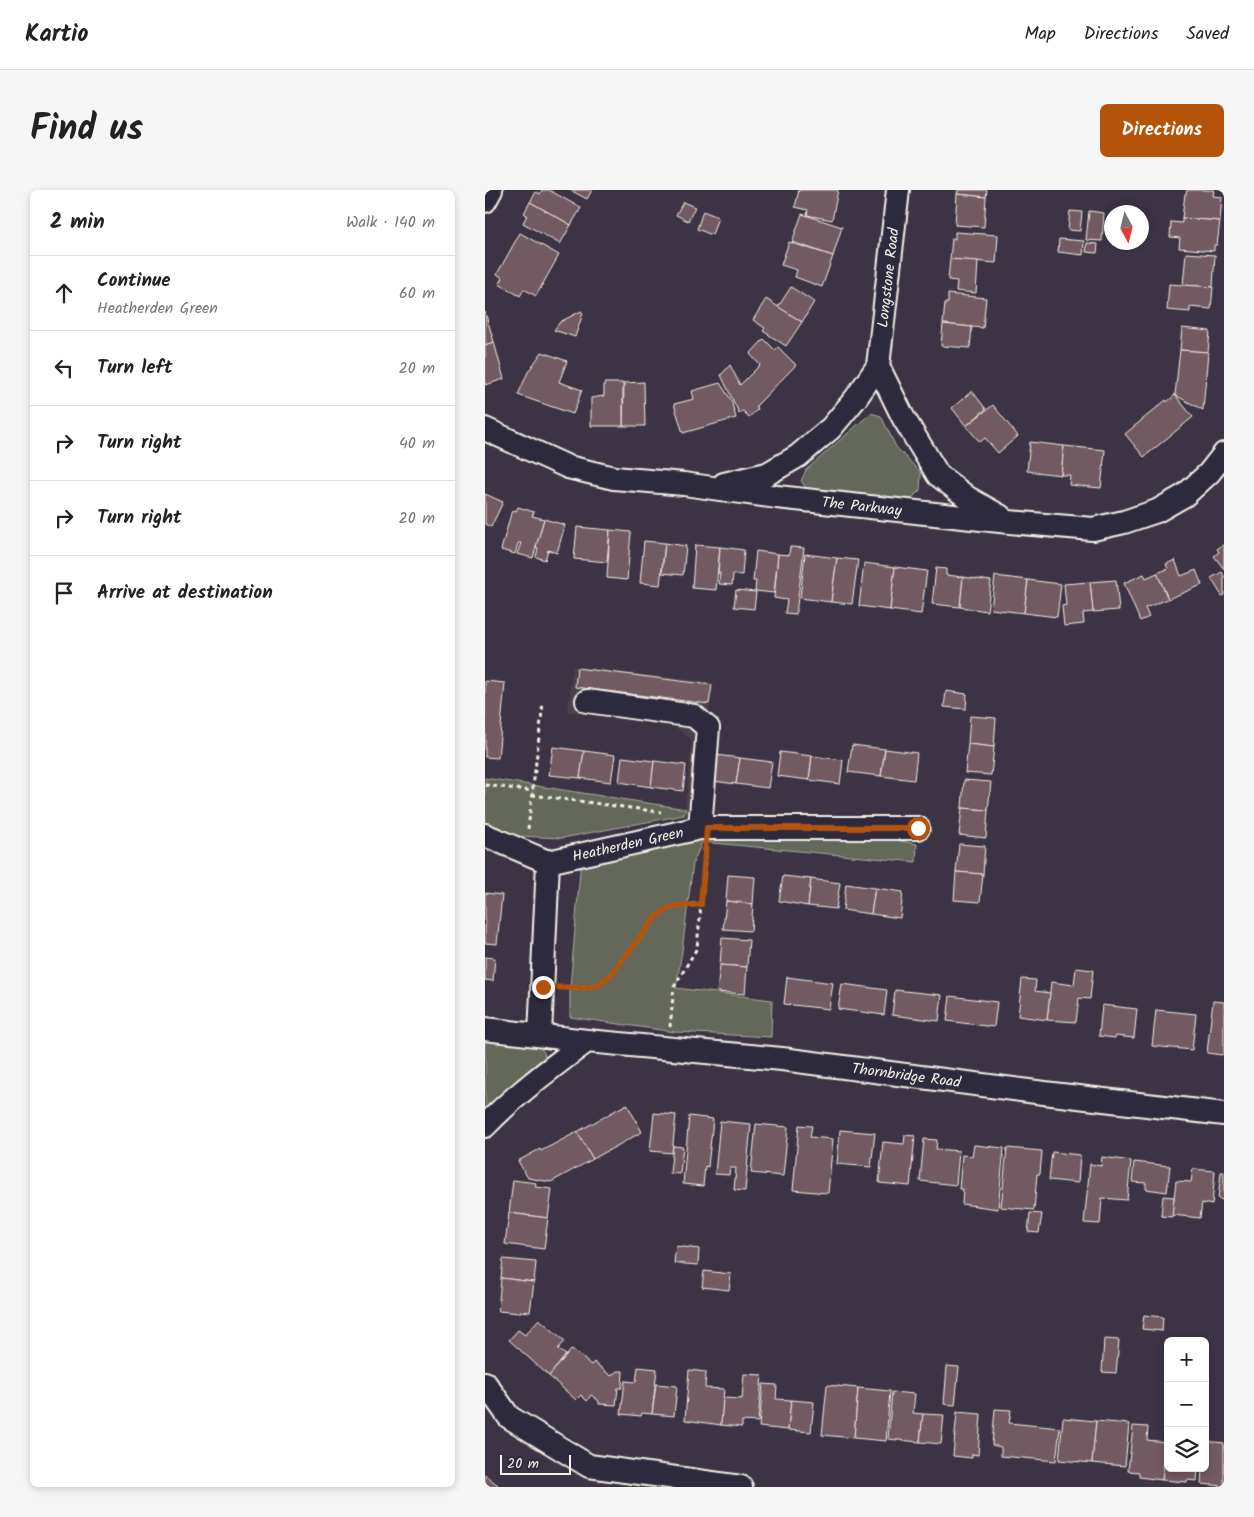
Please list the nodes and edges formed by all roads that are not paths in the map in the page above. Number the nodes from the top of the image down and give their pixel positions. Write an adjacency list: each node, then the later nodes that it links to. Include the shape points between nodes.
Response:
1 (491, 190): 3 (street)
2 (898, 190): 4 (street, Longstone Road)
3 (485, 201)
4 (878, 366): 7 (street, via 831,428 798,456 767,474 726,484); 8 (street, via 903,417 938,475 968,498)
5 (485, 429): 7 (street, The Parkway, via 568,467 614,478)
6 (1224, 454): 8 (street, The Parkway, via 1185,495 1157,511 1124,522 1093,529)
7 (684, 484): 8 (street, The Parkway)
8 (1009, 522)
9 (587, 701): 11 (street, via 694,716 708,728)
10 (918, 828): 11 (street, Heatherden Green)
11 (697, 829): 13 (street, Heatherden Green)
12 (485, 835): 13 (street)
13 (548, 862): 15 (street)
14 (485, 1029): 15 (street, Thornbridge Road)
15 (540, 1035): 16 (street, Thornbridge Road)
16 (587, 1042): 17 (street, Thornbridge Road, via 781,1059); 18 (street, via 530,1084)
17 (1224, 1114)
18 (485, 1126)
19 (485, 1383): 20 (street, via 509,1417 589,1466)
20 (741, 1487)

